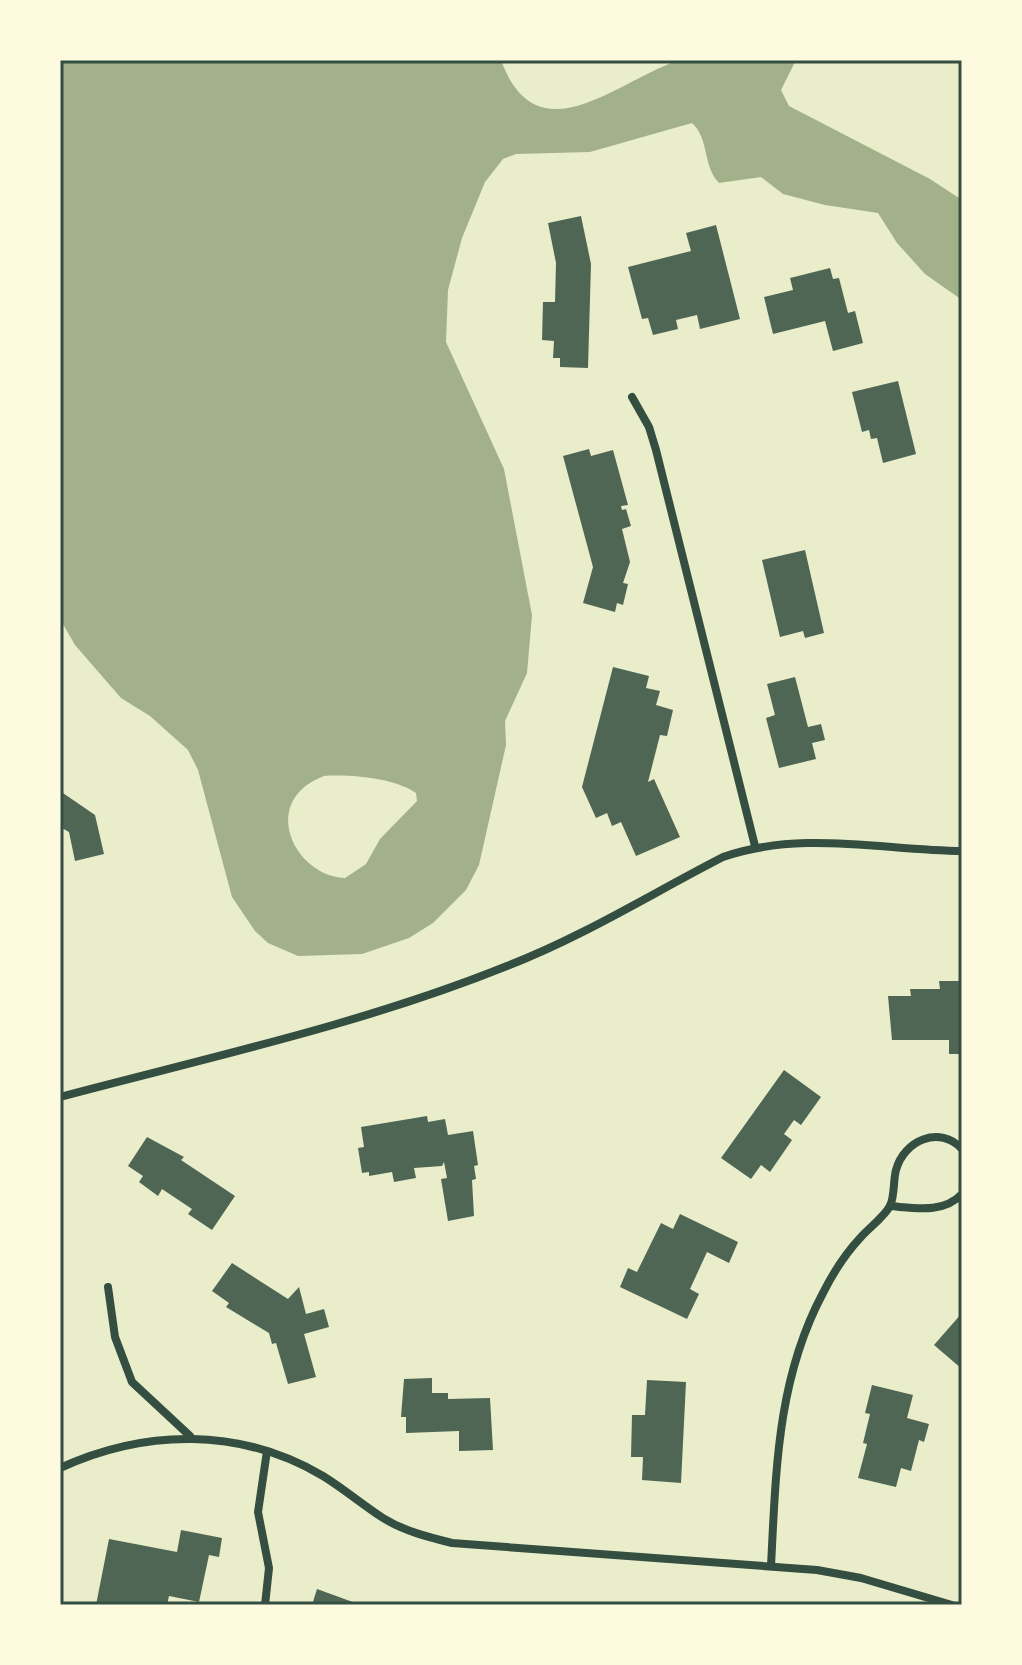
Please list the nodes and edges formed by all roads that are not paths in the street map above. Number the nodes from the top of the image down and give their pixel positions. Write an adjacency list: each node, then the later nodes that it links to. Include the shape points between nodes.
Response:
1 (632, 397): 2 (street, via 656,450)
2 (755, 846): 3 (street, via 804,842); 4 (street, via 723,857 545,951 461,984 318,1029)
3 (962, 851)
4 (60, 1097)
5 (962, 1149): 7 (street, via 952,1140 930,1136 908,1149 896,1170)
6 (962, 1194): 7 (street, via 953,1203 930,1209)
7 (890, 1206): 12 (street, via 840,1265 801,1338 779,1432)
8 (108, 1287): 9 (street, via 115,1337 132,1382)
9 (190, 1436): 10 (street); 11 (street, via 123,1445)
10 (267, 1451): 12 (street, via 324,1477 386,1520 452,1543); 13 (street, via 258,1512 269,1568)
11 (60, 1468)
12 (771, 1566): 14 (street, via 861,1578)
13 (265, 1605)
14 (952, 1605)

